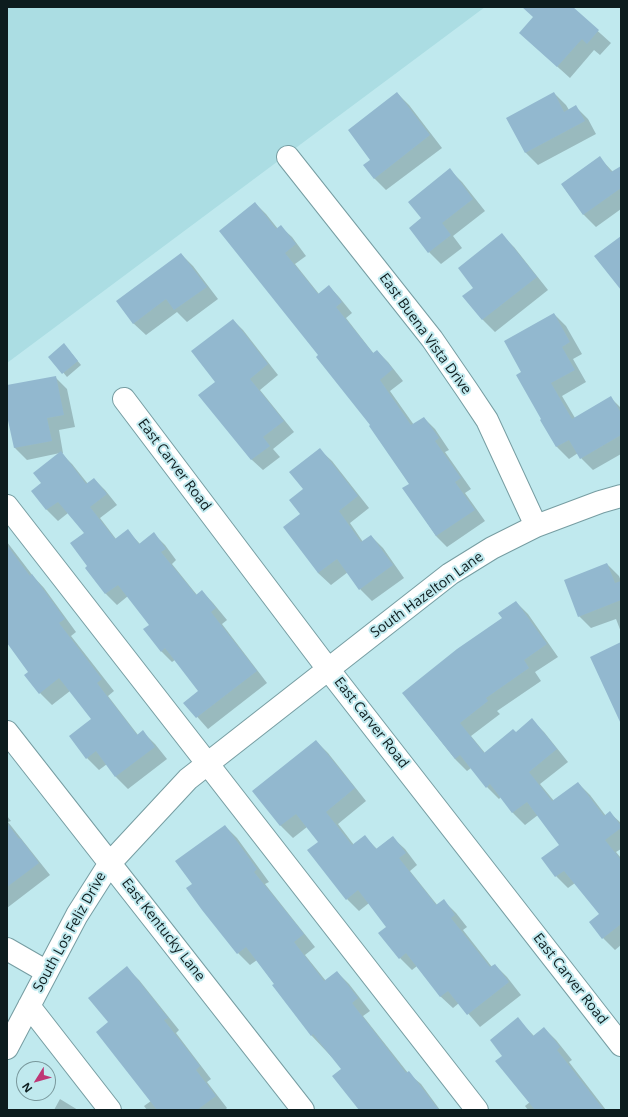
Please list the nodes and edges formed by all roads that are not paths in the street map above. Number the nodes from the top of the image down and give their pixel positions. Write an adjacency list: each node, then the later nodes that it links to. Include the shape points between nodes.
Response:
1 (288, 157): 5 (street, East Buena Vista Drive, via 432,338 467,390 487,420)
2 (124, 399): 6 (street, East Carver Road)
3 (621, 496): 5 (street, South Hazelton Lane)
4 (7, 506): 8 (street)
5 (536, 526): 6 (street, South Hazelton Lane, via 492,548 450,574)
6 (328, 669): 8 (street, South Los Feliz Drive); 13 (street, East Carver Road)
7 (7, 732): 9 (street, East Kentucky Lane)
8 (208, 763): 9 (street, South Los Feliz Drive, via 188,779); 17 (street)
9 (110, 863): 11 (street, South Los Feliz Drive, via 77,915); 16 (street, East Kentucky Lane)
10 (7, 950): 11 (street)
11 (47, 972): 12 (street, South Los Feliz Drive)
12 (29, 1006): 14 (street, South Los Feliz Drive); 15 (street)
13 (621, 1045)
14 (7, 1048)
15 (110, 1110)
16 (303, 1110)
17 (477, 1110)

